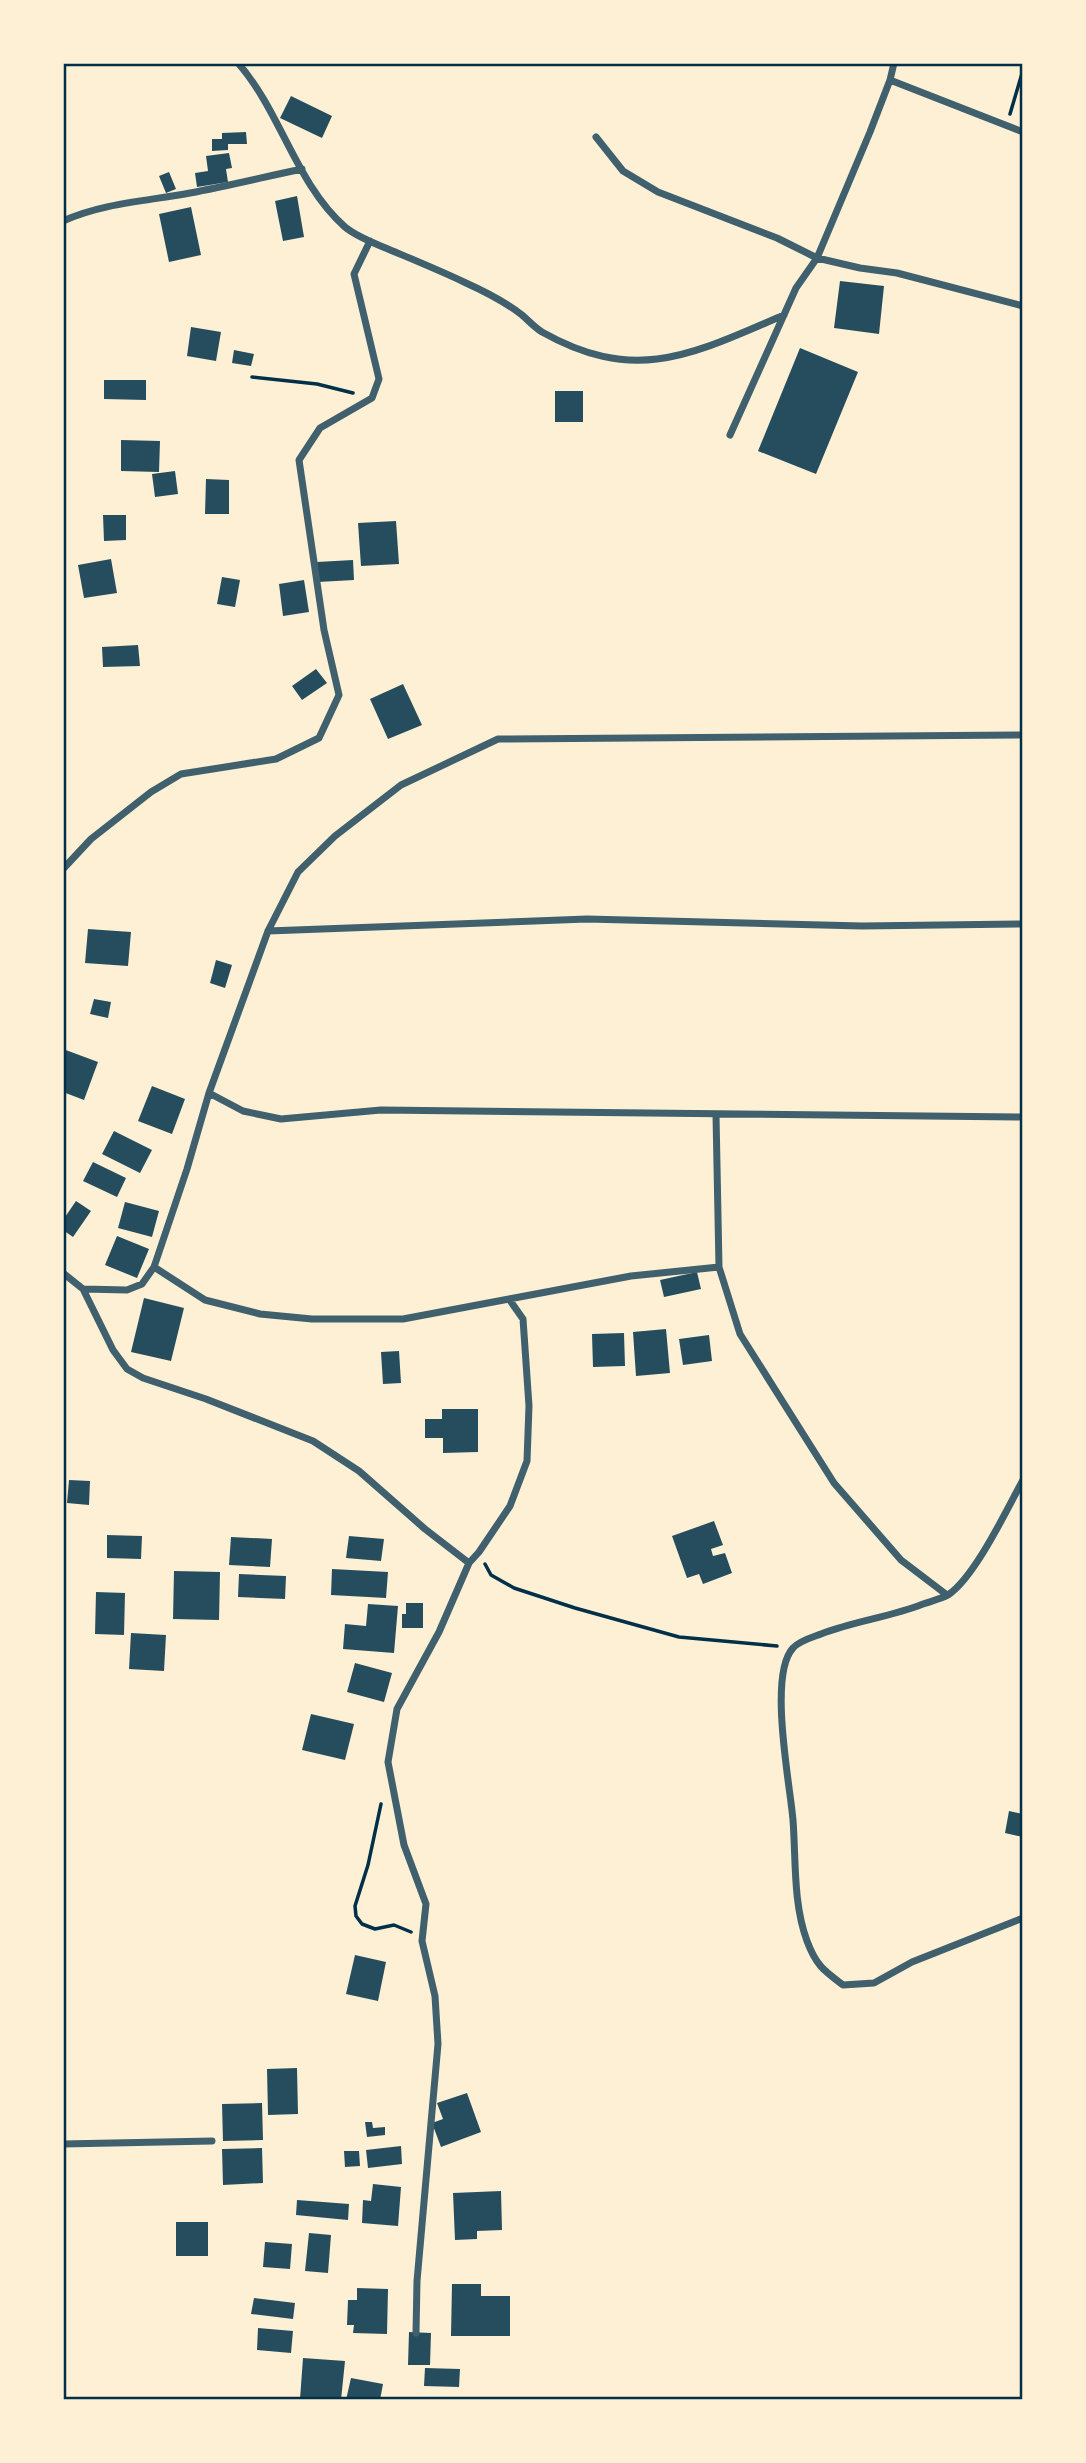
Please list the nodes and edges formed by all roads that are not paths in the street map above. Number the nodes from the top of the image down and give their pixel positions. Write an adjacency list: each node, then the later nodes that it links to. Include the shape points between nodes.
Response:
1 (238, 63): 6 (street)
2 (894, 63): 3 (street)
3 (890, 80): 4 (street); 9 (street)
4 (1023, 132)
5 (596, 137): 9 (street, via 623,171 658,192)
6 (302, 169): 7 (street, via 115,205); 8 (street, via 346,229)
7 (63, 221)
8 (370, 241): 11 (street, via 496,297 539,330 600,357 672,359); 14 (street, via 354,274 379,379 372,398 320,428 299,460 324,630 339,695 320,738 276,759 181,774 91,839)
9 (817, 258): 10 (street, via 897,273); 11 (street)
10 (1023, 306)
11 (784, 315): 12 (street)
12 (730, 435)
13 (1023, 735): 16 (street, via 498,739 401,785 335,835 298,872)
14 (63, 869)
15 (1023, 924): 16 (street, via 862,926 587,919)
16 (268, 931): 17 (street)
17 (209, 1093): 18 (street, via 243,1111 281,1119 380,1110); 20 (street)
18 (716, 1115): 19 (street); 21 (street)
19 (1023, 1117)
20 (154, 1267): 23 (street, via 142,1284 127,1290); 24 (street, via 205,1300 260,1314 312,1319 403,1319)
21 (719, 1267): 24 (street, via 631,1276); 27 (street, via 740,1334 834,1483 901,1560)
22 (63, 1273): 23 (street)
23 (83, 1289): 26 (street, via 127,1369 313,1441 359,1471)
24 (509, 1299): 26 (street, via 523,1319 529,1406 527,1461 510,1506)
25 (1023, 1480): 27 (street, via 992,1538)
26 (469, 1563): 31 (street, via 439,1632 397,1709 388,1762 404,1845 426,1904 422,1941 435,1996 438,2044)
27 (947, 1595): 28 (street, via 810,1638 793,1648 783,1669 781,1732 798,1898 807,1940 821,1969 843,1985 874,1983 912,1962)
28 (1023, 1918)
29 (212, 2141): 30 (street)
30 (63, 2144)
31 (416, 2333)

